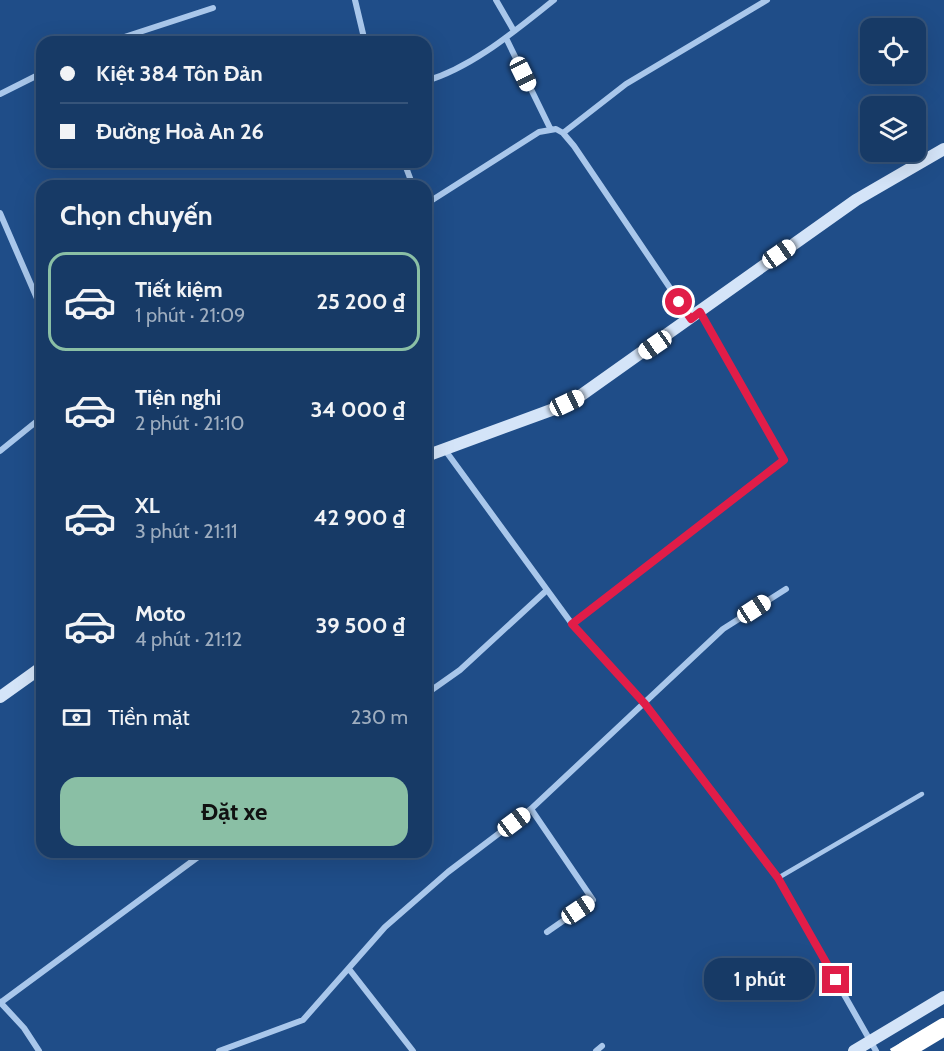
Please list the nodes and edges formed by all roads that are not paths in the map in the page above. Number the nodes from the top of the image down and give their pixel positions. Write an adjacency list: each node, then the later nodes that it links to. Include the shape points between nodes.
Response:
1 (355, 0): 8 (street)
2 (496, 0): 6 (street)
3 (554, 0): 6 (street)
4 (767, 0): 14 (street, via 626,84)
5 (213, 8): 7 (street)
6 (514, 31): 9 (street)
7 (127, 36)
8 (364, 36)
9 (506, 38): 11 (street); 13 (street)
10 (36, 76): 12 (street)
11 (432, 79)
12 (0, 94)
13 (550, 128): 14 (street); 16 (street)
14 (563, 133): 20 (street)
15 (944, 149): 20 (street, via 856,200)
16 (432, 200)
17 (0, 213): 18 (street)
18 (2, 222): 19 (street)
19 (36, 297)
20 (695, 316): 22 (street, via 580,396); 27 (street, via 784,460)
21 (36, 422): 23 (street)
22 (445, 449): 24 (street); 26 (street)
23 (0, 451)
24 (432, 454)
25 (786, 589): 31 (street, via 723,629)
26 (547, 590): 27 (street); 29 (street, via 460,670)
27 (572, 624): 31 (street)
28 (36, 671): 30 (street)
29 (432, 690)
30 (0, 697)
31 (645, 704): 33 (street); 35 (street)
32 (922, 794): 35 (lane)
33 (531, 809): 36 (street, via 593,900); 37 (street, via 385,927)
34 (197, 858): 39 (street)
35 (778, 878): 41 (street)
36 (547, 932)
37 (349, 969): 42 (street, via 303,1020); 45 (street)
38 (944, 996): 41 (street)
39 (0, 1002): 43 (street)
40 (944, 1027): 47 (highway)
41 (874, 1046): 46 (street)
42 (227, 1049): 44 (street)
43 (39, 1051)
44 (219, 1051)
45 (413, 1051)
46 (854, 1051)
47 (904, 1051)

